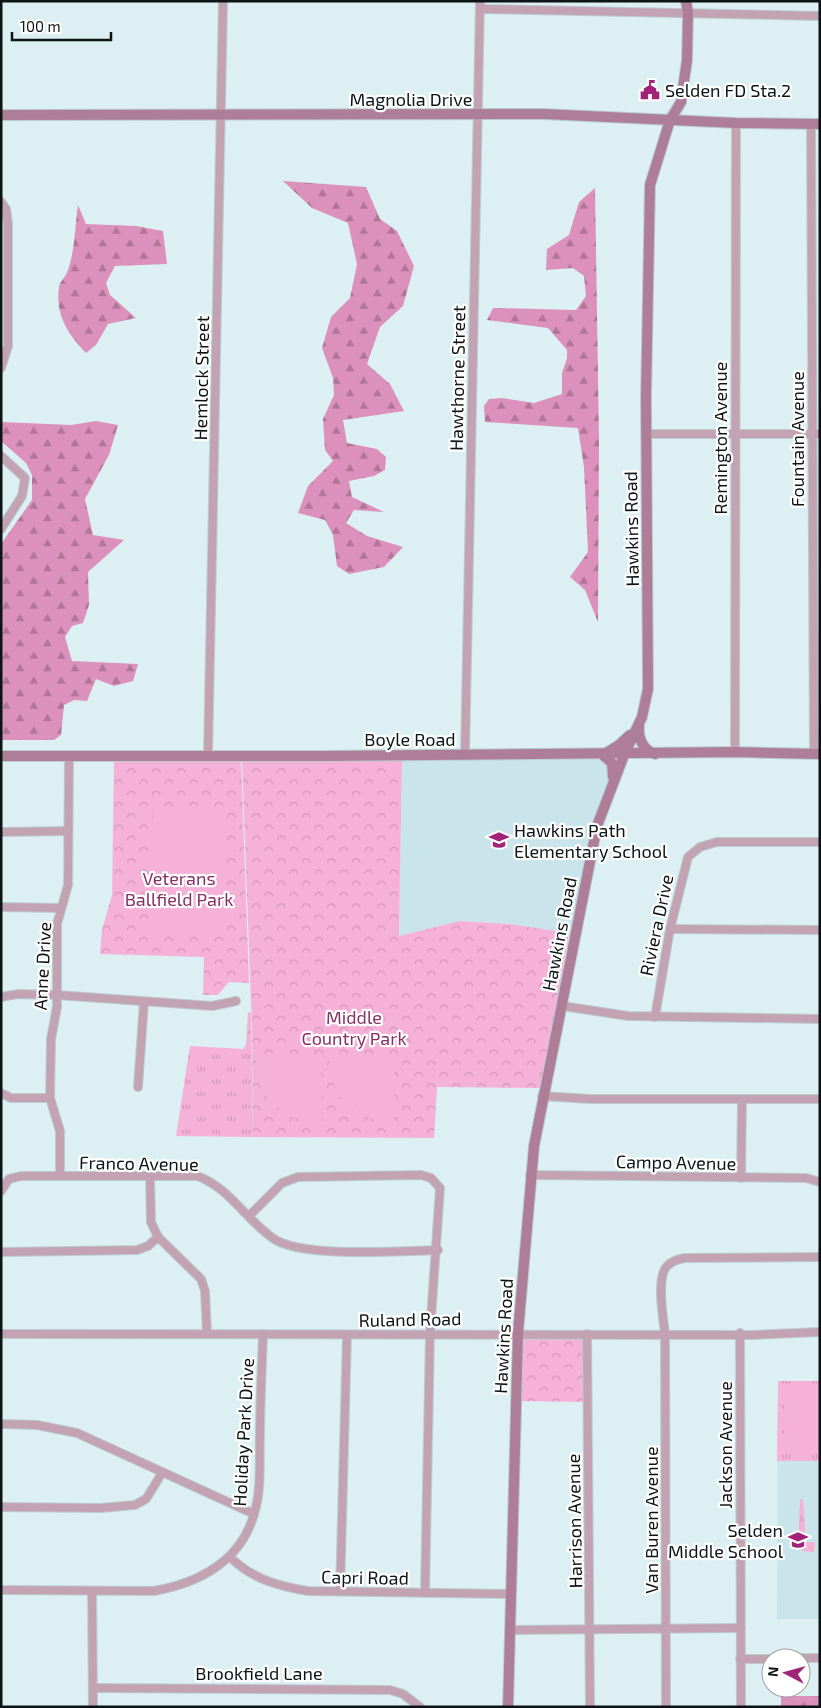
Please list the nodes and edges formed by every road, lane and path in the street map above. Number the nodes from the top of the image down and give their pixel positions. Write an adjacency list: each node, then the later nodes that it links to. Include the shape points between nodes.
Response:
1 (223, 1): 8 (street, Hemlock Street)
2 (686, 1): 4 (street, Hawkins Road)
3 (480, 5): 4 (street); 7 (street, Hawthorne Street)
4 (688, 13): 5 (street); 10 (street, Hawkins Road, via 687,60 681,102)
5 (820, 16)
6 (1, 115): 8 (street, Magnolia Drive)
7 (476, 115): 8 (street, Magnolia Drive); 9 (street, Magnolia Drive, via 544,114); 27 (street, Hawthorne Street)
8 (221, 116): 26 (street, Hemlock Street)
9 (646, 119): 10 (street, Magnolia Drive); 13 (street, via 659,129)
10 (670, 120): 11 (street, Magnolia Drive); 13 (street, Hawkins Road)
11 (736, 123): 12 (street, Magnolia Drive); 17 (street, Remington Avenue)
12 (816, 124): 18 (street, Fountain Avenue)
13 (662, 143): 16 (street, Hawkins Road, via 650,185)
14 (1, 202): 15 (street, via 6,209 8,224 8,346)
15 (1, 368)
16 (646, 434): 17 (street); 21 (street, Hawkins Road, via 648,689)
17 (735, 434): 18 (street); 22 (street, Remington Avenue)
18 (816, 434): 25 (street, Fountain Avenue)
19 (1, 456): 20 (street, via 25,478 22,496)
20 (1, 529)
21 (639, 725): 23 (street, via 619,745); 24 (street, via 644,747); 28 (street, Hawkins Road)
22 (735, 752): 24 (street, Boyle Road); 25 (street, Boyle Road)
23 (603, 754): 27 (street, Boyle Road); 28 (street, Boyle Road); 31 (street, via 612,763)
24 (656, 754): 28 (street, Boyle Road)
25 (817, 754)
26 (208, 755): 27 (street, Boyle Road); 30 (street, Boyle Road)
27 (465, 755)
28 (624, 755): 31 (street, Hawkins Road)
29 (1, 756): 30 (street, Boyle Road)
30 (69, 756): 32 (street, Anne Drive)
31 (613, 782): 43 (street, Hawkins Road, via 597,826)
32 (68, 831): 33 (street); 36 (street, Anne Drive, via 68,884)
33 (1, 832)
34 (820, 842): 37 (street, Riviera Drive, via 717,842 700,847 685,864)
35 (1, 907): 36 (street)
36 (61, 908): 39 (street, Anne Drive, via 56,933)
37 (670, 929): 38 (street); 44 (street, Riviera Drive)
38 (820, 930)
39 (57, 995): 40 (street); 42 (street); 49 (street, Anne Drive, via 51,1039)
40 (1, 997)
41 (236, 1001): 42 (street, via 212,1006)
42 (144, 1002): 46 (street)
43 (562, 1006): 44 (street); 48 (street, Hawkins Road)
44 (655, 1017): 45 (street)
45 (820, 1019)
46 (138, 1086)
47 (1, 1094): 49 (street, via 12,1098)
48 (542, 1096): 50 (street); 52 (street, Hawkins Road)
49 (50, 1098): 53 (street, Anne Drive, via 60,1131)
50 (742, 1099): 51 (street); 55 (street)
51 (820, 1099)
52 (530, 1175): 55 (street, Campo Avenue); 66 (street, Hawkins Road)
53 (60, 1176): 54 (street, Franco Avenue); 57 (street, Franco Avenue, via 9,1179)
54 (150, 1177): 58 (street, Franco Avenue, via 197,1176 206,1179); 59 (street, via 151,1222)
55 (741, 1178): 56 (street, Campo Avenue, via 806,1178)
56 (820, 1182)
57 (1, 1191)
58 (249, 1216): 60 (street, Franco Avenue, via 284,1246 304,1250); 60 (street, via 289,1179 422,1175 431,1178 440,1188)
59 (158, 1237): 61 (street, via 137,1250); 64 (street, via 201,1279 205,1291)
60 (438, 1250): 65 (street)
61 (1, 1252)
62 (820, 1256): 67 (street, Van Buren Avenue, via 674,1260 665,1267 662,1277)
63 (820, 1332): 72 (street, Ruland Road)
64 (207, 1333): 68 (street, Ruland Road); 69 (street, Ruland Road)
65 (430, 1333): 66 (street, Ruland Road); 70 (street, Ruland Road); 81 (street)
66 (518, 1333): 71 (street, Ruland Road); 82 (street, Hawkins Road)
67 (665, 1333): 71 (street, Ruland Road); 72 (street, Ruland Road); 83 (street, Van Buren Avenue)
68 (1, 1334)
69 (263, 1334): 70 (street, Ruland Road); 76 (street, Holiday Park Drive, via 259,1486)
70 (347, 1334): 80 (street)
71 (587, 1334): 85 (street, Harrison Avenue)
72 (740, 1334): 84 (street, Jackson Avenue)
73 (1, 1424): 74 (street, via 37,1425 77,1433)
74 (162, 1473): 75 (street, via 146,1499 136,1505); 76 (street)
75 (1, 1507)
76 (254, 1514): 77 (street, Holiday Park Drive)
77 (230, 1557): 79 (street, Holiday Park Drive, via 203,1576 170,1588); 80 (street, Capri Road, via 243,1570 276,1585 308,1591)
78 (1, 1590): 79 (street, Holiday Park Drive)
79 (92, 1591): 89 (street)
80 (340, 1591): 81 (street, Capri Road)
81 (425, 1593): 82 (street, Capri Road)
82 (509, 1594): 86 (street, Hawkins Road)
83 (666, 1627): 84 (street); 85 (street); 94 (street, Van Buren Avenue)
84 (741, 1628): 88 (street, Jackson Avenue)
85 (590, 1629): 86 (street); 93 (street, Harrison Avenue)
86 (509, 1630): 92 (street, Hawkins Road)
87 (761, 1658): 88 (street)
88 (740, 1659): 95 (street, Jackson Avenue)
89 (94, 1688): 90 (street); 91 (street, Brookfield Lane, via 390,1690 403,1694)
90 (94, 1707)
91 (420, 1707)
92 (508, 1707)
93 (590, 1707)
94 (666, 1707)
95 (741, 1707)

